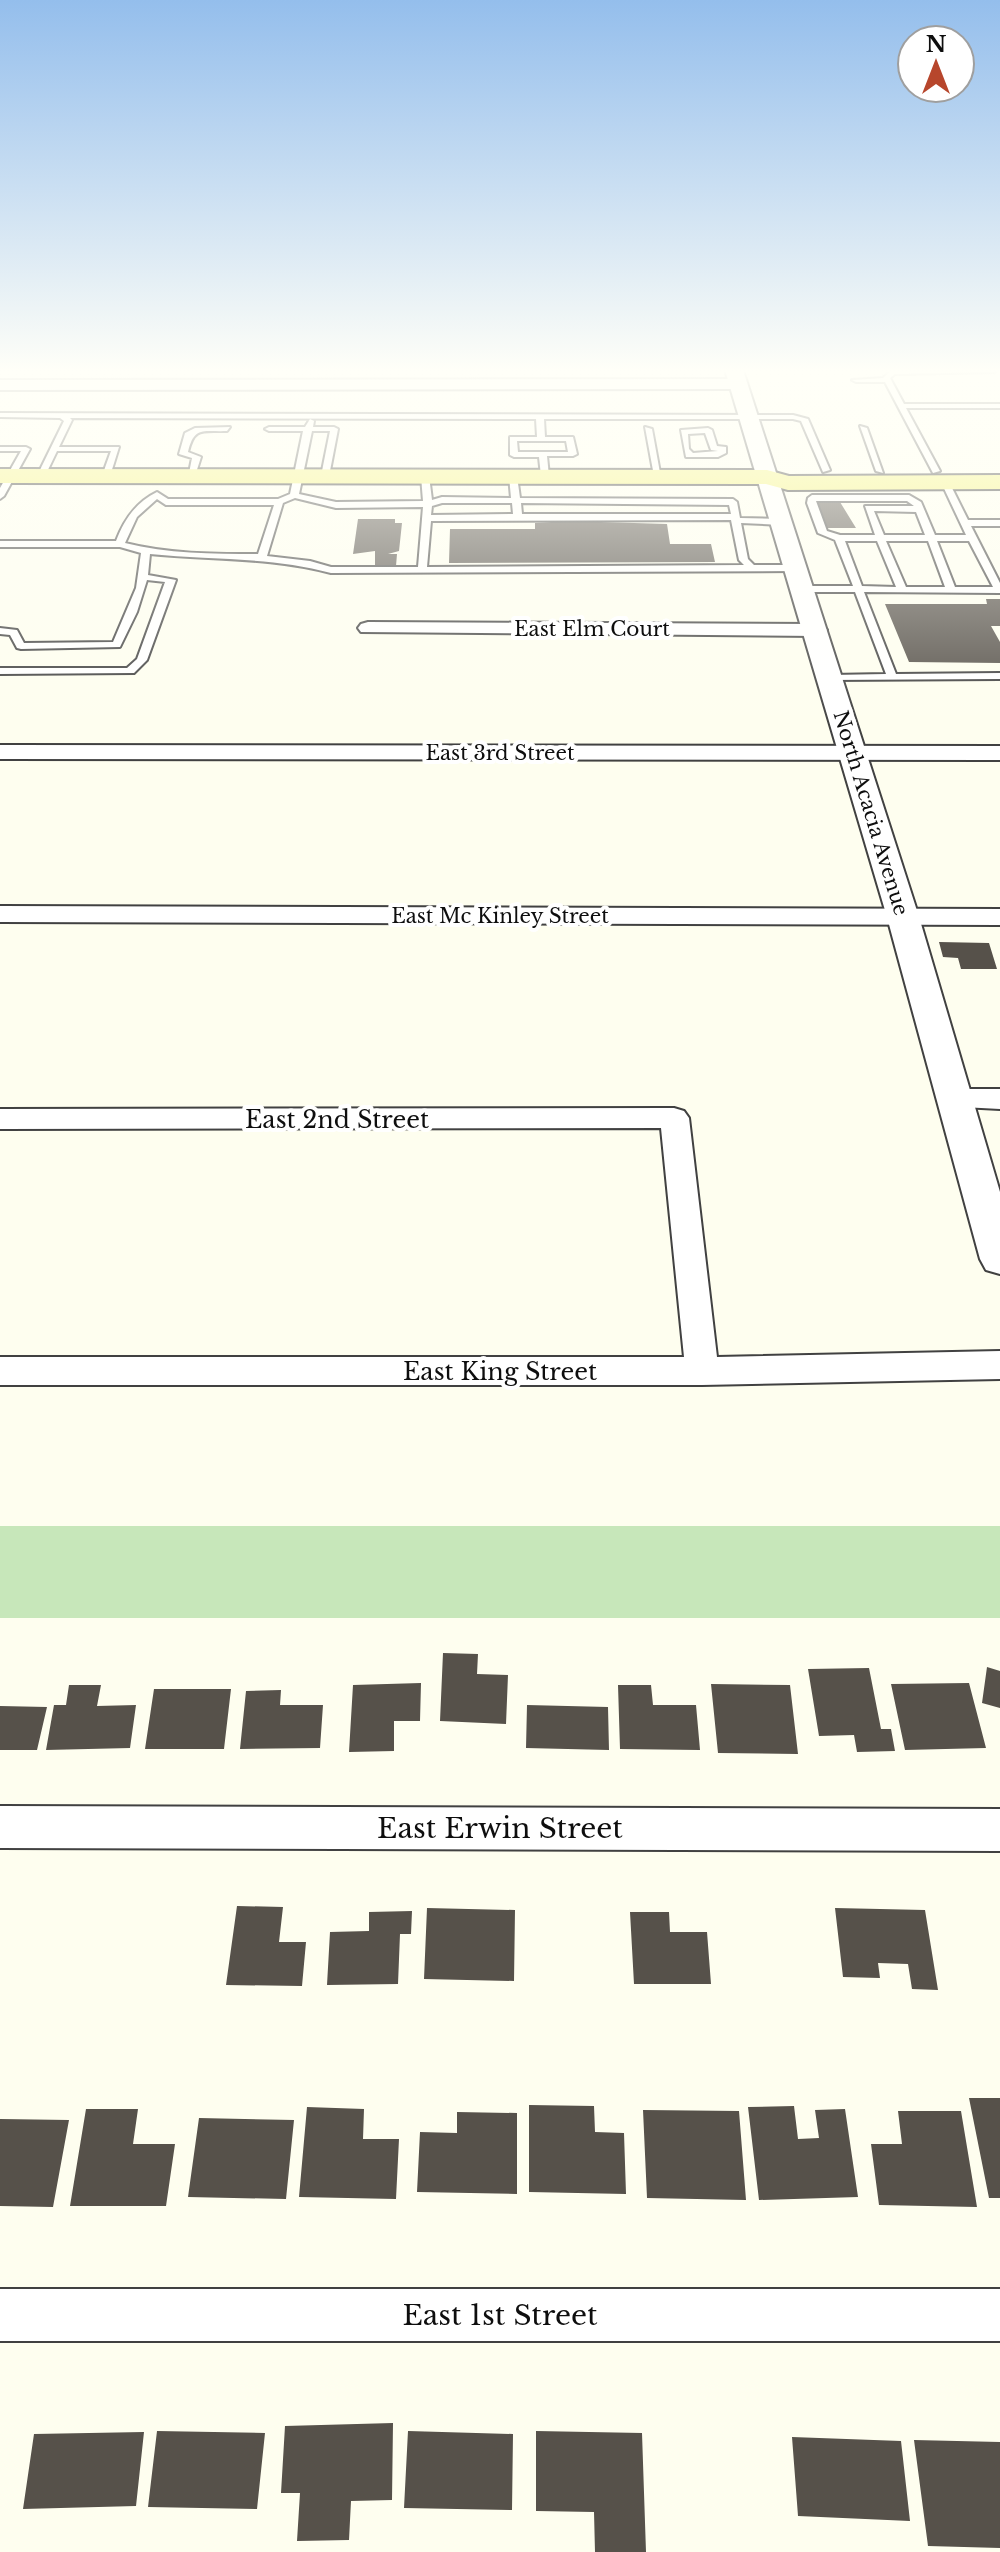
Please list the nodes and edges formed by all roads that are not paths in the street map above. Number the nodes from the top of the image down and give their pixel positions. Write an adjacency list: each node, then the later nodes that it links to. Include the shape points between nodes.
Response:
1 (155, 489): 27 (lane, via 128,521)
2 (160, 489): 12 (lane, via 166,502)
3 (294, 489): 12 (lane)
4 (303, 489): 13 (lane, via 336,505)
5 (426, 489): 13 (lane)
6 (508, 489): 13 (lane)
7 (515, 489): 16 (lane)
8 (690, 489): 15 (lane)
9 (717, 489): 18 (lane, via 733,502)
10 (771, 489): 19 (street, North Acacia Avenue)
11 (947, 489): 20 (lane)
12 (279, 502): 29 (lane)
13 (428, 504): 17 (lane)
14 (917, 509): 22 (lane, via 917,502 909,498 812,498 823,533); 23 (lane, via 868,508); 24 (lane)
15 (689, 516): 16 (lane); 18 (lane)
16 (518, 517): 17 (lane)
17 (427, 518): 31 (lane)
18 (735, 519): 19 (lane); 30 (lane, via 744,560)
19 (782, 522): 33 (street, North Acacia Avenue)
20 (965, 523): 21 (lane); 25 (lane)
21 (1000, 523)
22 (839, 538): 23 (lane); 34 (lane)
23 (880, 538): 24 (lane); 35 (lane)
24 (929, 538): 25 (lane); 36 (lane)
25 (972, 538): 37 (lane)
26 (0, 544): 27 (lane)
27 (120, 544): 28 (lane)
28 (146, 551): 29 (lane); 32 (lane)
29 (262, 557): 31 (lane, via 331,570)
30 (752, 568): 31 (lane); 33 (lane)
31 (422, 571)
32 (143, 577): 41 (lane, via 116,645); 42 (lane, via 171,580 142,660 130,671)
33 (800, 578): 34 (lane); 39 (street, North Acacia Avenue)
34 (856, 589): 35 (lane); 43 (lane)
35 (902, 589): 36 (lane)
36 (951, 589): 37 (lane)
37 (1000, 590)
38 (368, 628): 39 (street, East Elm Court)
39 (817, 630): 45 (street, North Acacia Avenue)
40 (0, 631): 41 (lane, via 13,632)
41 (21, 646): 42 (lane, via 13,663)
42 (0, 671)
43 (891, 675): 44 (lane); 45 (lane)
44 (1000, 676)
45 (831, 678): 47 (street, North Acacia Avenue)
46 (0, 752): 47 (street, East 3rd Street)
47 (854, 753): 48 (street, East 3rd Street); 50 (street, North Acacia Avenue)
48 (1000, 753)
49 (0, 914): 50 (street, East Mc Kinley Street)
50 (903, 917): 51 (street, East Mc Kinley Street); 52 (street, North Acacia Avenue)
51 (1000, 917)
52 (953, 1099): 53 (street); 55 (street, North Acacia Avenue)
53 (1000, 1099)
54 (0, 1119): 58 (street, East 2nd Street, via 674,1118)
55 (1000, 1259)
56 (1000, 1365): 58 (street, East King Street)
57 (0, 1371): 58 (street, East King Street)
58 (702, 1371)
59 (0, 1827): 60 (street, East Erwin Street)
60 (1000, 1830)
61 (0, 2315): 62 (street, East 1st Street)
62 (1000, 2315)

